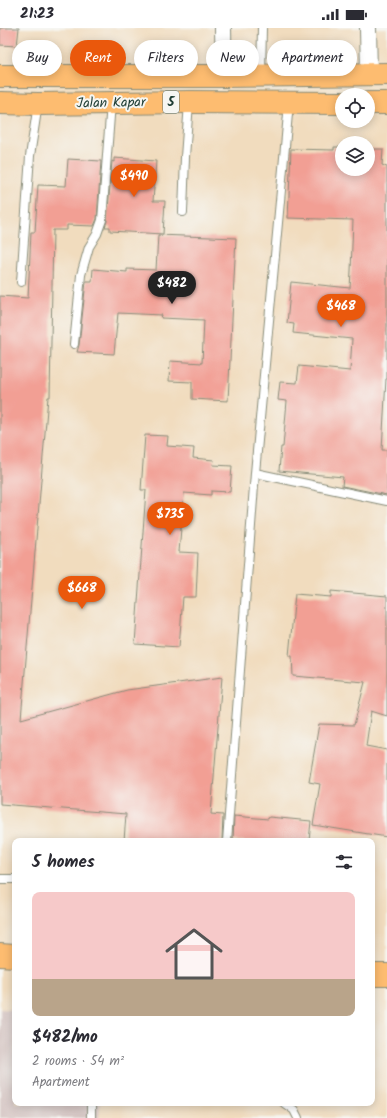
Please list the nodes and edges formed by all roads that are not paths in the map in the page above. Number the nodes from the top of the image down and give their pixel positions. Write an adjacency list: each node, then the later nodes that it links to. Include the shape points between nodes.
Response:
1 (223, 28): 4 (street)
2 (262, 28): 6 (lane)
3 (368, 28): 5 (street)
4 (223, 40)
5 (378, 74): 6 (main road, Jalan Kapar / 5)
6 (261, 75)
7 (0, 76): 8 (main road, Jalan Kapar / 5)
8 (206, 76)
9 (112, 102): 10 (main road, Jalan Kapar / 5); 16 (main road, Jalan Kapar / 5); 19 (lane, via 102,220 89,247 81,275)
10 (190, 102): 11 (main road, Jalan Kapar / 5); 17 (lane)
11 (289, 102): 13 (main road, Jalan Kapar / 5); 20 (lane)
12 (0, 103): 16 (main road, Jalan Kapar / 5)
13 (335, 103)
14 (375, 103): 15 (main road)
15 (387, 103)
16 (38, 104): 18 (lane, via 30,156)
17 (183, 212)
18 (21, 282)
19 (74, 344)
20 (255, 473): 21 (lane); 22 (lane)
21 (387, 500)
22 (227, 838)
23 (0, 879): 24 (lane)
24 (12, 880)
25 (0, 955): 26 (main road)
26 (12, 956)
27 (375, 974): 28 (main road)
28 (387, 975)
29 (91, 1106): 31 (lane)
30 (288, 1106): 32 (lane)
31 (91, 1118)
32 (298, 1118)

